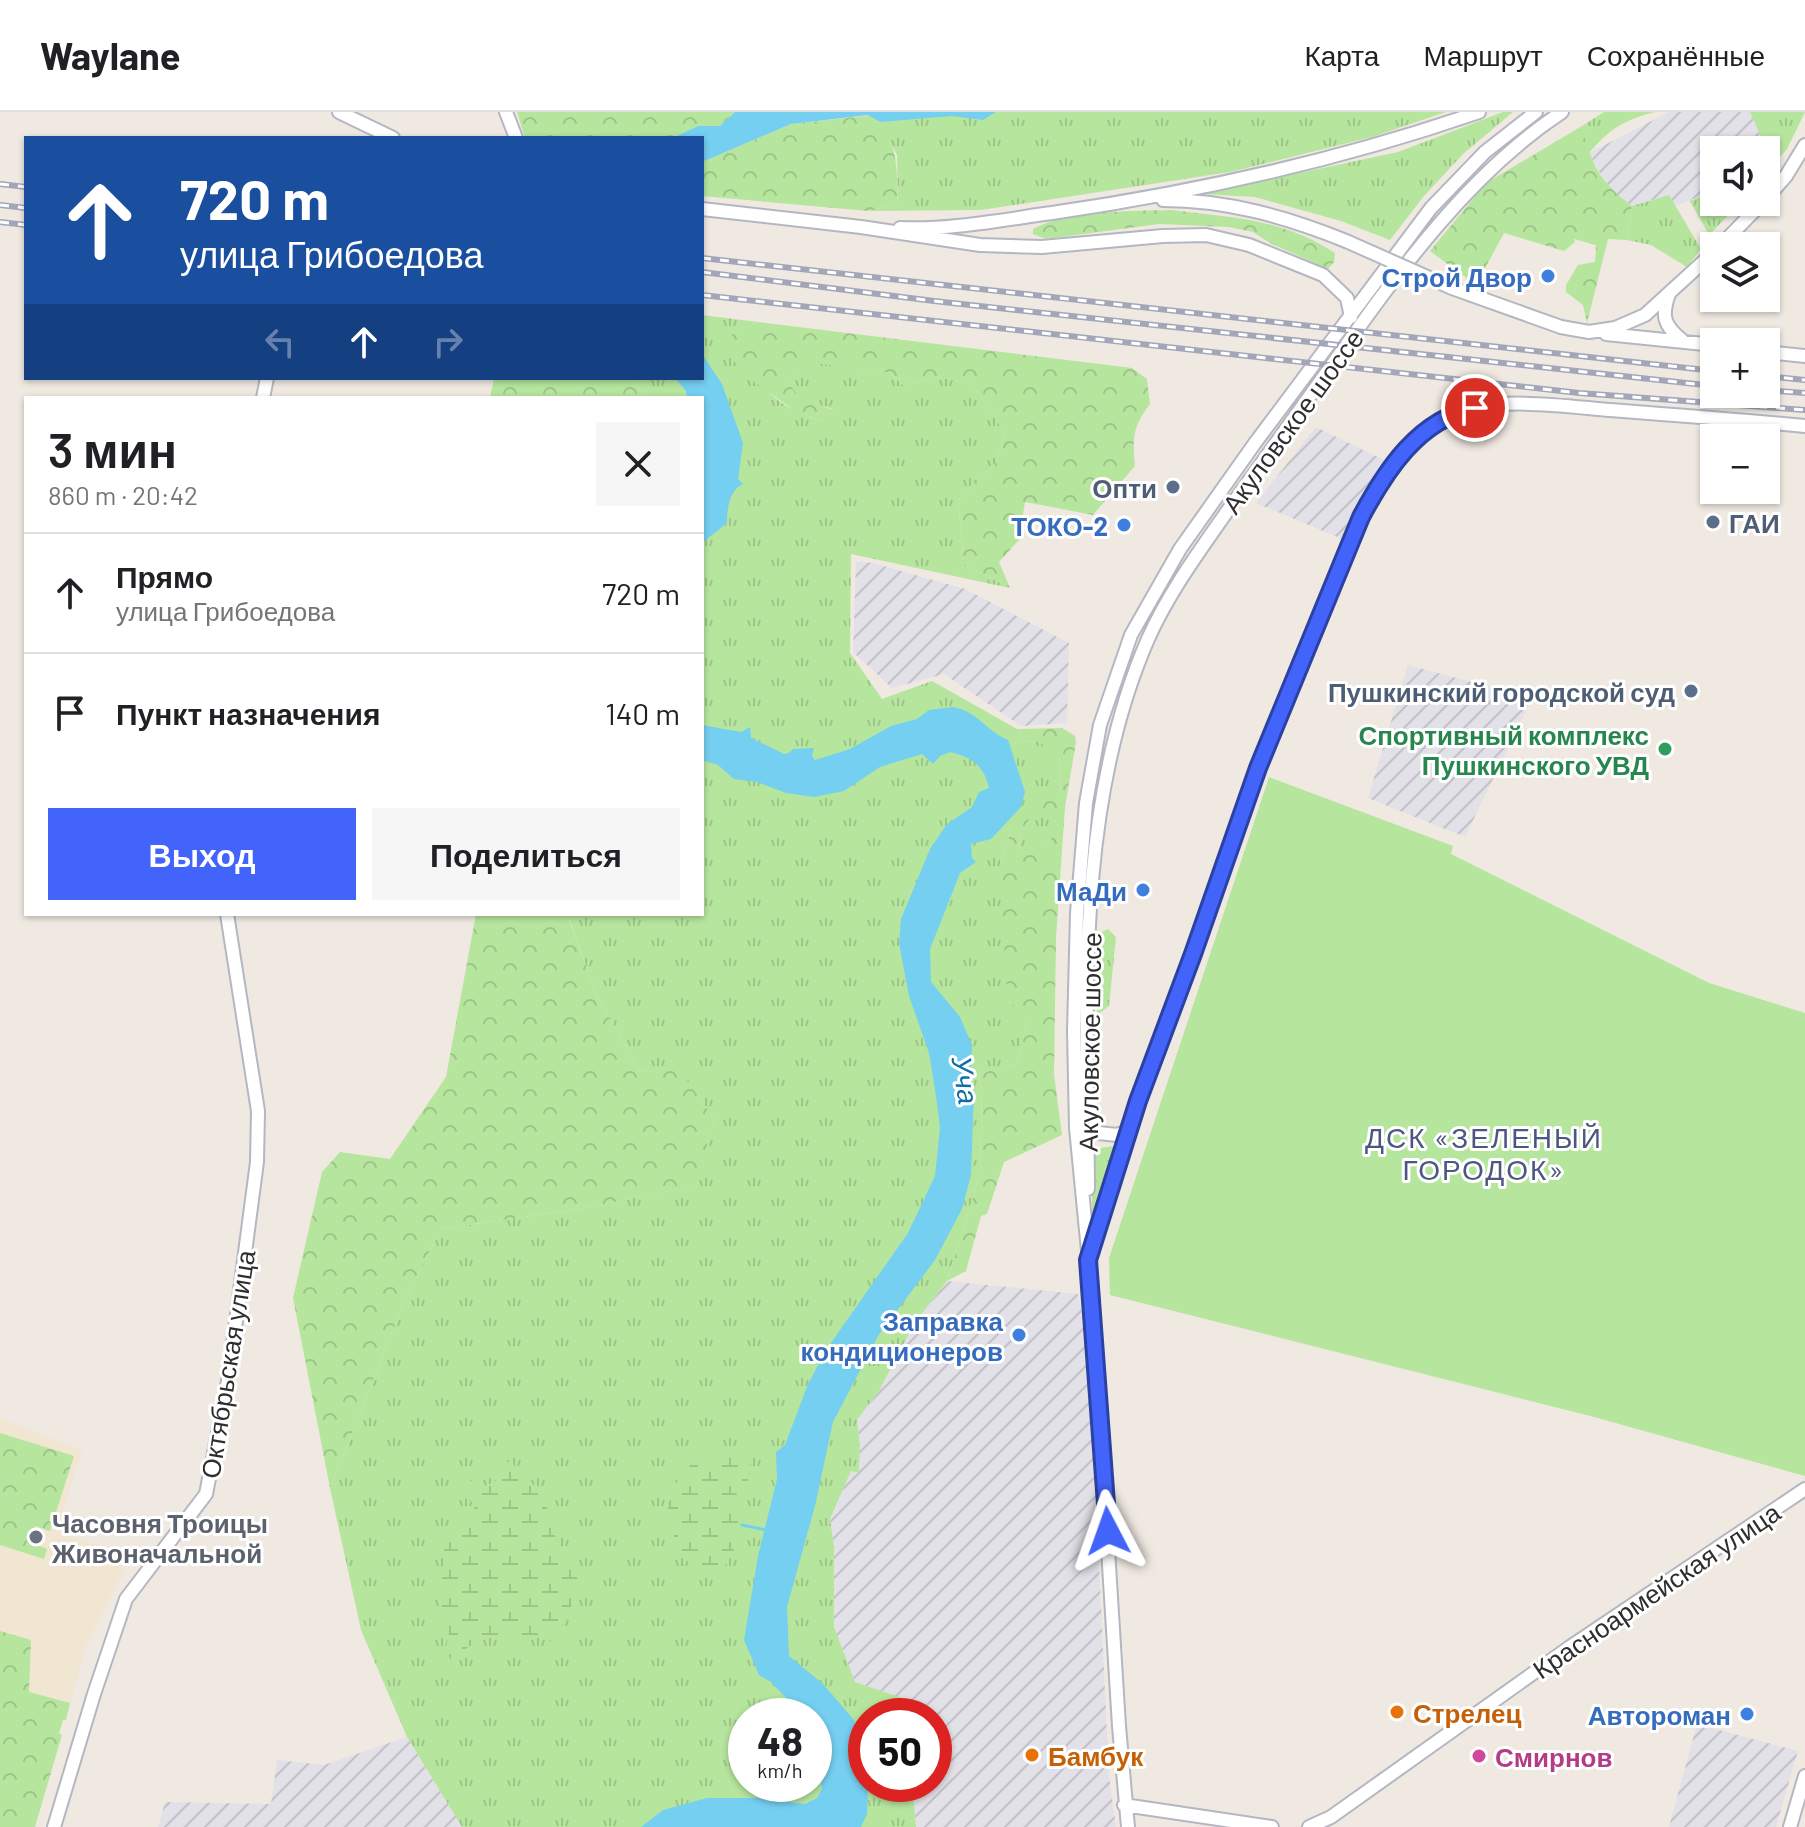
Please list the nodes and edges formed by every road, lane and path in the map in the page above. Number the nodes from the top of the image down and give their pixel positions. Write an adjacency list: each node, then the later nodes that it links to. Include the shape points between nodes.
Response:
1 (1479, 112): 8 (main road, via 1371,148)
2 (1536, 112): 15 (main road, Акуловское шоссе, via 1485,152 1431,208)
3 (1562, 112): 23 (main road, Акуловское шоссе, via 1495,164 1354,333 1186,570 1148,638 1118,721 1101,807)
4 (345, 114): 5 (main road)
5 (388, 136)
6 (1805, 145): 7 (main road)
7 (1780, 183)
8 (1131, 201): 11 (main road, via 956,226); 16 (main road, bridge, via 1196,201 1293,220 1452,288)
9 (704, 209): 11 (main road)
10 (1749, 216): 12 (main road)
11 (861, 227): 15 (main road, via 1011,247 1183,234 1223,238 1323,275 1347,298)
12 (1733, 232)
13 (1700, 264): 14 (main road)
14 (1670, 291): 16 (main road, via 1633,322); 17 (main road, via 1665,317 1670,331)
15 (1351, 317): 23 (main road, Акуловское шоссе, via 1180,549 1131,635 1100,725 1086,803 1077,913 1074,1031)
16 (1589, 332): 17 (main road)
17 (1685, 342): 18 (main road)
18 (1700, 344)
19 (1780, 353): 20 (main road)
20 (1805, 356)
21 (1805, 426): 24 (main road, via 1531,404 1462,411 1424,432 1380,482 1347,550 1258,768)
22 (227, 916): 29 (main road, Октябрьская улица, via 258,1111 255,1176 228,1381 206,1494 126,1599)
23 (1082, 1130): 24 (main road, via 1117,1135); 25 (main road, Акуловское шоссе)
24 (1128, 1131): 25 (main road)
25 (1088, 1260): 28 (main road, Акуловское шоссе)
26 (1805, 1489): 32 (main road, Красноармейская улица, via 1331,1817)
27 (1805, 1776): 33 (main road)
28 (1124, 1805): 30 (main road, Акуловское шоссе); 31 (main road)
29 (54, 1827)
30 (1128, 1827)
31 (1272, 1827)
32 (1309, 1827)
33 (1790, 1827)

